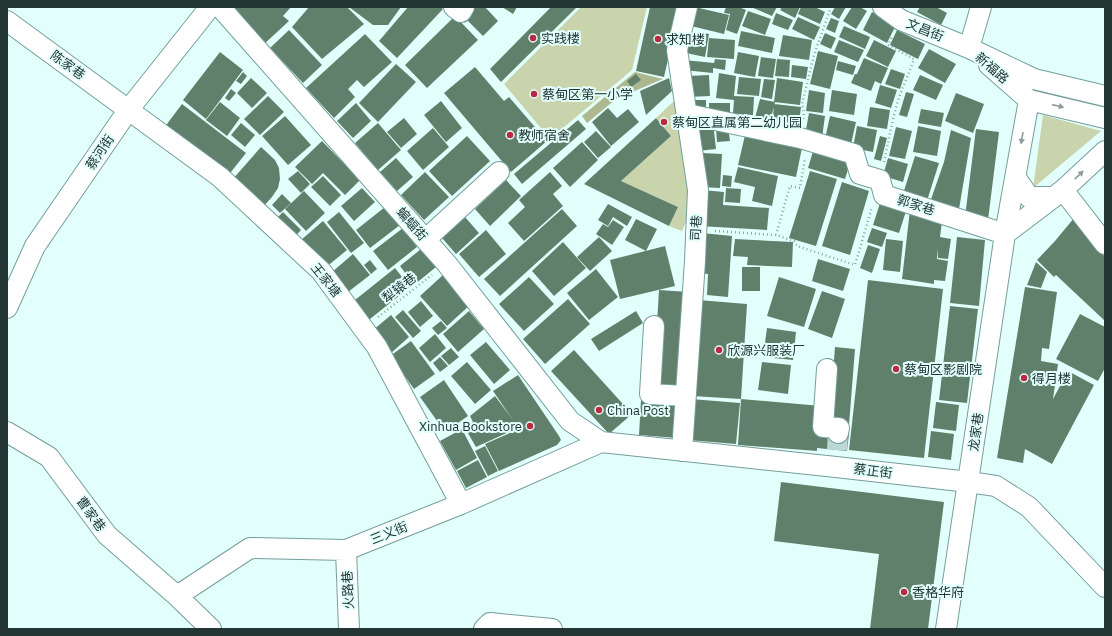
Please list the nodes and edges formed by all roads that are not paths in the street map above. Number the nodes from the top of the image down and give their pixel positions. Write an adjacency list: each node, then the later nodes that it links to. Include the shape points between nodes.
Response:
1 (210, 7): 12 (street, 蔡河街)
2 (220, 7): 20 (street, 蝙蝠街)
3 (454, 7): 4 (street, via 461,12)
4 (464, 7)
5 (687, 7): 13 (street, 司巷, via 677,50)
6 (883, 7): 9 (street, 文昌街, via 901,20)
7 (981, 7): 9 (street)
8 (7, 21): 12 (street, 陈家巷)
9 (969, 48): 10 (street, 新福路, via 1034,78); 11 (street, 新福路)
10 (1105, 96)
11 (1029, 100): 14 (street, 新福路, one-way to 14); 17 (street, 龙家巷, one-way to 17)
12 (129, 109): 22 (street, 蔡河街, via 35,246); 33 (street, 王家塘, via 220,177 321,271 376,348)
13 (687, 114): 19 (street, 郭家巷, via 804,139 854,154 860,174 882,188); 25 (street, 司巷, via 698,190)
14 (1105, 118)
15 (1105, 151): 18 (street, one-way to 15)
16 (499, 172): 20 (street)
17 (1016, 178): 18 (street, via 1029,197); 19 (street, 龙家巷)
18 (1059, 193): 19 (street); 21 (street)
19 (1005, 234): 32 (street, 龙家巷)
20 (426, 239): 26 (street, 蝙蝠街)
21 (1105, 244)
22 (7, 308)
23 (654, 326): 25 (street, via 650,394)
24 (826, 369): 29 (street, via 823,427 839,428)
25 (686, 396): 30 (street, 司巷)
26 (570, 421): 28 (street, 蝙蝠街); 31 (street)
27 (7, 432): 36 (street, 曹家巷, via 49,457 106,535)
28 (601, 442): 30 (street, 蔡正街); 31 (street, 三义街)
29 (837, 450): 30 (street, 蔡正街); 32 (street, 蔡正街)
30 (682, 451)
31 (567, 458): 33 (street, 三义街)
32 (969, 482): 35 (street, 蔡正街, via 996,486 1029,507); 41 (street, 龙家巷)
33 (461, 504): 34 (street, 三义街)
34 (346, 550): 36 (street, 三义街, via 250,548); 38 (street, 火路巷)
35 (1105, 587)
36 (177, 596): 37 (street, 曹家巷)
37 (211, 629)
38 (349, 629)
39 (484, 629): 40 (street, via 490,623)
40 (552, 629)
41 (946, 629)

